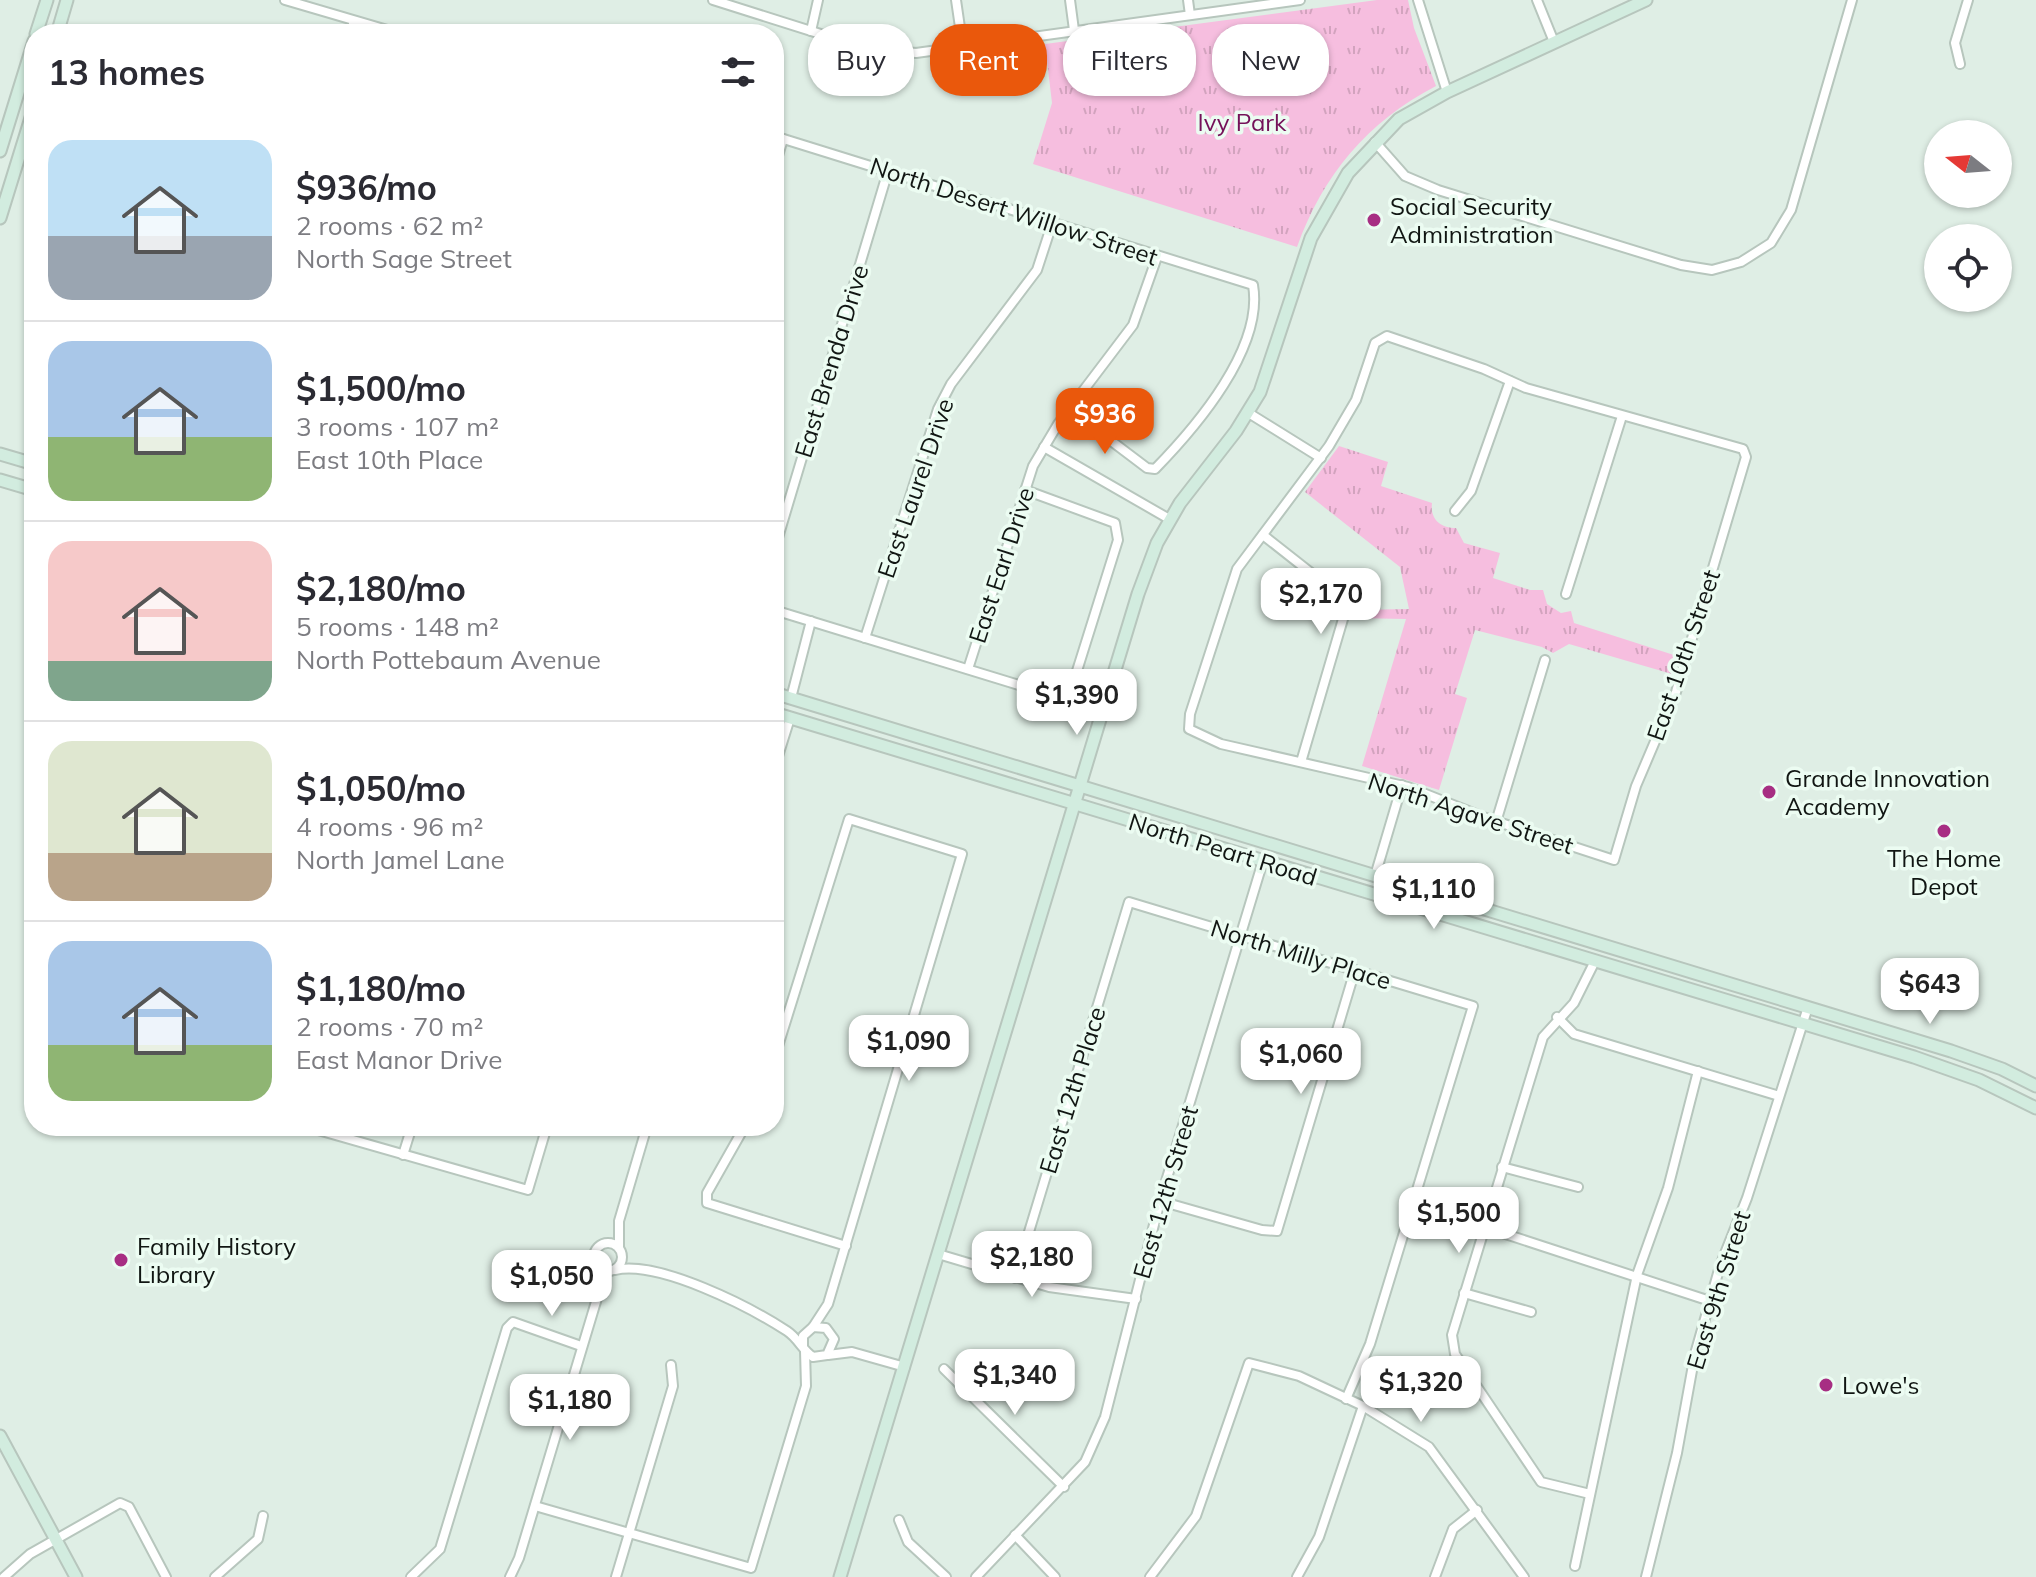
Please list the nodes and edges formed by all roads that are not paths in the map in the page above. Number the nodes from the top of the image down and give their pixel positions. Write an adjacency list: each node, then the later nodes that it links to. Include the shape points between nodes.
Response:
1 (47, 0): 17 (street)
2 (67, 0): 18 (street)
3 (285, 0): 16 (street)
4 (713, 0): 25 (street)
5 (818, 0): 21 (street)
6 (956, 0): 22 (street)
7 (1070, 0): 23 (street)
8 (1188, 0): 15 (street)
9 (1300, 0): 15 (street)
10 (1418, 0): 29 (street)
11 (1537, 0): 26 (street)
12 (1646, 0): 26 (street)
13 (1852, 0): 32 (street, via 1791,210 1771,243 1741,262 1712,270 1681,265 1438,190 1405,176)
14 (1968, 0): 27 (street, via 1955,43)
15 (1190, 15): 24 (street)
16 (354, 21): 19 (street); 20 (street)
17 (39, 24)
18 (60, 24)
19 (353, 24)
20 (365, 24)
21 (813, 24)
22 (960, 24)
23 (1073, 24)
24 (1120, 24)
25 (808, 30)
26 (1554, 42): 29 (street)
27 (1960, 64)
28 (24, 73): 33 (street)
29 (1447, 92): 32 (street, via 1399,119)
30 (784, 139): 34 (street, North Desert Willow Street)
31 (24, 140): 35 (street)
32 (1375, 142): 40 (street, via 1348,173 1311,238 1280,341)
33 (0, 151)
34 (888, 171): 36 (street, North Desert Willow Street); 50 (street, East Brenda Drive)
35 (0, 218)
36 (1052, 224): 37 (street, North Desert Willow Street); 56 (street, East Laurel Drive, via 1037,270 938,409)
37 (1157, 257): 39 (street, East Earl Drive, via 1133,325); 39 (street, North Desert Willow Street, via 1253,285 1256,299 1218,396 1155,469)
38 (1510, 381): 41 (street); 44 (street, via 1387,336 1375,343 1356,400); 49 (street, via 1471,491)
39 (1069, 409): 42 (street, East Earl Drive)
40 (1247, 412): 44 (street); 51 (street)
41 (1622, 416): 53 (street); 69 (street, East 10th Street, via 1743,449 1746,457 1676,692 1636,786)
42 (1044, 447): 48 (street, East Earl Drive); 51 (street)
43 (0, 454): 45 (street)
44 (1321, 458): 52 (street)
45 (24, 461)
46 (0, 480): 47 (street)
47 (24, 487)
48 (1025, 490): 58 (street, East Earl Drive); 58 (street, via 1115,523 1118,540 1071,690 1050,694)
49 (1455, 511)
50 (784, 518)
51 (1171, 520): 66 (street, via 1138,594)
52 (1263, 535): 64 (street, via 1348,602); 64 (street, North Agave Street, via 1237,569 1189,729 1221,744)
53 (1566, 594)
54 (784, 613): 55 (street)
55 (811, 621): 56 (street); 60 (street)
56 (865, 638): 58 (street)
57 (1545, 660): 68 (street)
58 (968, 669)
59 (784, 696): 60 (street, North Peart Road)
60 (791, 698): 66 (street, North Peart Road)
61 (784, 716): 62 (street, North Peart Road)
62 (790, 718): 63 (street); 67 (street, North Peart Road)
63 (784, 737)
64 (1301, 762): 65 (street, North Agave Street)
65 (1402, 785): 68 (street, North Agave Street); 71 (street)
66 (1081, 786): 67 (street); 71 (street, North Peart Road)
67 (1075, 804): 70 (street, North Peart Road); 98 (street)
68 (1496, 822): 69 (street, North Agave Street)
69 (1614, 860)
70 (1263, 861): 73 (street, East 12th Street); 74 (street, North Peart Road)
71 (1375, 876): 76 (street, North Peart Road)
72 (1129, 902): 73 (street, North Milly Place); 102 (street, East 12th Place)
73 (1241, 937): 75 (street, North Milly Place); 92 (street, East 12th Street)
74 (1595, 961): 78 (street, via 1574,1003); 79 (street, North Peart Road)
75 (1355, 970): 92 (street, via 1277,1231); 121 (street, North Milly Place, via 1473,1006 1370,1344)
76 (1808, 1007): 79 (street, East 9th Street); 81 (street, North Peart Road, via 1951,1051)
77 (784, 1015): 96 (street, via 849,819 962,854)
78 (1557, 1017): 80 (street, via 1574,1034); 90 (street, via 1543,1037)
79 (1803, 1024): 82 (street, East 9th Street); 83 (street, North Peart Road, via 1956,1071)
80 (1698, 1071): 82 (street); 103 (street, via 1668,1188)
81 (2036, 1086)
82 (1779, 1096): 107 (street, East 9th Street)
83 (2036, 1108)
84 (338, 1136): 89 (street)
85 (409, 1136): 89 (street)
86 (544, 1136): 89 (street, via 528,1190)
87 (645, 1136): 93 (street)
88 (739, 1136): 96 (street, via 707,1193 707,1203)
89 (403, 1155)
90 (1502, 1167): 91 (street); 94 (street)
91 (1578, 1187)
92 (1160, 1201): 106 (street, East 12th Street)
93 (619, 1221): 95 (street); 97 (street)
94 (1484, 1227): 103 (street); 104 (street)
95 (600, 1245): 97 (street); 99 (street)
96 (846, 1246): 108 (street)
97 (620, 1248): 100 (street); 101 (street, via 622,1263)
98 (938, 1254): 102 (street); 118 (street)
99 (596, 1265): 101 (street, via 602,1271); 105 (street)
100 (642, 1267): 101 (street); 111 (street)
101 (615, 1270): 105 (street)
102 (1015, 1278): 106 (street)
103 (1636, 1279): 107 (street); 125 (street)
104 (1464, 1293): 109 (street); 125 (street, via 1452,1335 1455,1354 1541,1482)
105 (598, 1295): 113 (street)
106 (1136, 1299): 124 (street, East 12th Street, via 1105,1417 1085,1462)
107 (1710, 1301): 149 (street, East 9th Street)
108 (828, 1304): 110 (street); 112 (street)
109 (1531, 1312)
110 (811, 1328): 111 (street); 112 (street); 114 (street, via 803,1336)
111 (783, 1329): 114 (street)
112 (831, 1333): 115 (street); 116 (street, via 834,1344)
113 (581, 1346): 126 (street); 138 (street, via 513,1322 507,1328 440,1549)
114 (804, 1349): 116 (street, via 813,1357); 120 (street)
115 (852, 1352): 116 (street); 118 (street)
116 (825, 1356): 120 (street)
117 (671, 1365): 130 (street, via 673,1386)
118 (905, 1367): 141 (street)
119 (944, 1369): 124 (street)
120 (806, 1386): 130 (street, via 751,1568)
121 (1346, 1399): 122 (street); 145 (street, via 1299,1376 1249,1363 1196,1516)
122 (1363, 1406): 127 (street, via 1429,1447); 146 (street, via 1319,1537)
123 (0, 1436): 132 (street)
124 (1064, 1487): 131 (street, East 12th Street)
125 (1590, 1494): 133 (street)
126 (535, 1506): 130 (street); 139 (street)
127 (1477, 1510): 147 (street, via 1453,1529); 148 (street)
128 (263, 1516): 137 (street, via 258,1539)
129 (899, 1520): 142 (street, via 908,1542)
130 (629, 1533): 140 (street)
131 (1015, 1535): 143 (street, East 12th Street); 144 (street)
132 (56, 1540): 134 (street, via 19,1561); 135 (street); 136 (street, via 120,1503 129,1507)
133 (1575, 1566)
134 (4, 1577)
135 (76, 1577)
136 (166, 1577)
137 (215, 1577)
138 (411, 1577)
139 (510, 1577)
140 (616, 1577)
141 (840, 1577)
142 (946, 1577)
143 (976, 1577)
144 (1055, 1577)
145 (1150, 1577)
146 (1297, 1577)
147 (1435, 1577)
148 (1524, 1577)
149 (1646, 1577)

